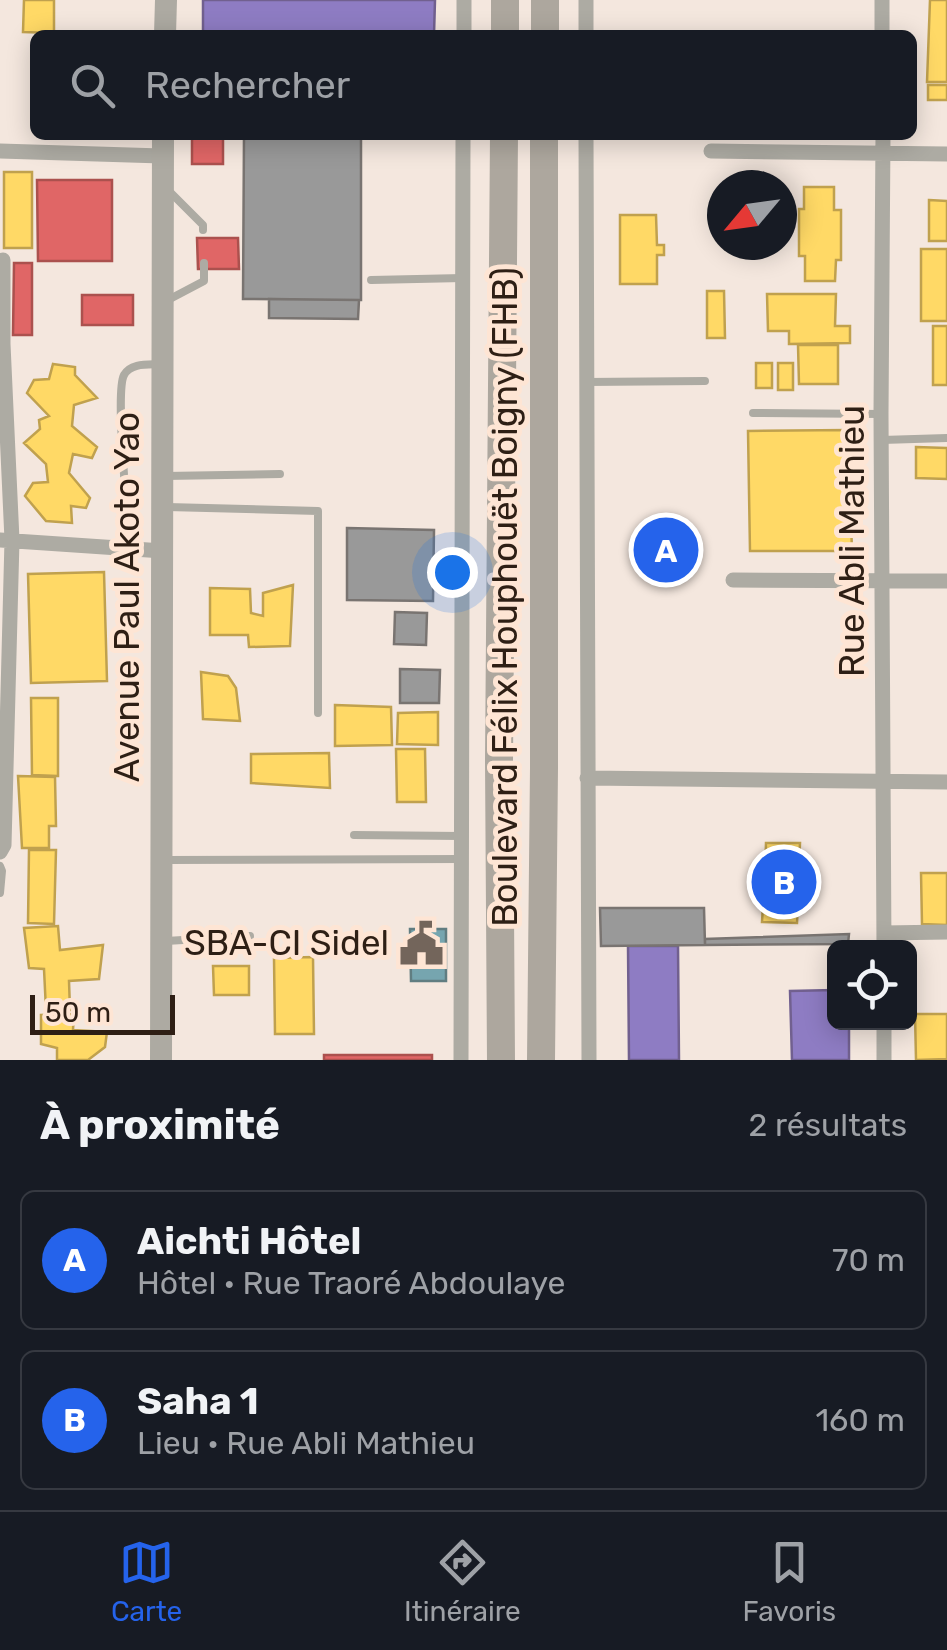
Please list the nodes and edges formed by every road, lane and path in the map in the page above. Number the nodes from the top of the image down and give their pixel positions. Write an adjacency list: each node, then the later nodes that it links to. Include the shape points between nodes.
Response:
1 (166, 0): 7 (street)
2 (464, 0): 8 (street)
3 (505, 0): 9 (highway)
4 (545, 0): 10 (highway)
5 (586, 0): 11 (street)
6 (882, 0): 12 (street)
7 (165, 30)
8 (464, 30)
9 (505, 30)
10 (544, 30)
11 (586, 30)
12 (882, 30)
13 (463, 140): 27 (street)
14 (504, 140): 64 (highway, Boulevard Félix Houphouët Boigny (FHB))
15 (544, 140): 65 (highway, Boulevard Félix Houphouët Boigny (FHB))
16 (586, 140): 32 (street)
17 (882, 140): 21 (street, Rue Abli Mathieu)
18 (162, 146): 19 (street); 23 (street, Avenue Paul Akoto Yao)
19 (0, 151)
20 (710, 151): 21 (street)
21 (882, 154): 22 (street); 34 (street, Rue Abli Mathieu)
22 (947, 154)
23 (162, 184): 24 (lane); 29 (street, Avenue Paul Akoto Yao)
24 (204, 230)
25 (3, 260): 41 (street)
26 (204, 263): 29 (lane, via 204,282)
27 (463, 278): 28 (lane); 51 (street)
28 (371, 280)
29 (162, 303): 30 (street, Avenue Paul Akoto Yao)
30 (162, 364): 38 (street, Avenue Paul Akoto Yao); 39 (lane, via 139,365 123,376)
31 (705, 381): 32 (lane)
32 (586, 382): 47 (street)
33 (753, 413): 34 (lane)
34 (881, 414): 36 (street, Rue Abli Mathieu)
35 (947, 438): 36 (lane)
36 (882, 440): 44 (street, Rue Abli Mathieu)
37 (280, 474): 38 (lane)
38 (162, 476): 40 (street, Avenue Paul Akoto Yao)
39 (126, 504)
40 (162, 507): 42 (street, Avenue Paul Akoto Yao); 46 (lane, via 318,511)
41 (6, 540): 42 (street); 52 (street)
42 (163, 551): 54 (street, Avenue Paul Akoto Yao)
43 (732, 580): 44 (street)
44 (882, 581): 45 (street); 48 (street, Rue Abli Mathieu)
45 (947, 581)
46 (318, 713)
47 (587, 778): 48 (street); 66 (street)
48 (884, 780): 49 (street); 59 (street, Rue Abli Mathieu)
49 (947, 782)
50 (354, 834): 51 (lane)
51 (461, 836): 53 (street)
52 (0, 852)
53 (461, 859): 54 (lane); 63 (street)
54 (162, 860): 60 (street, Avenue Paul Akoto Yao)
55 (0, 866): 56 (lane)
56 (0, 893)
57 (947, 932): 59 (street)
58 (250, 936): 60 (lane)
59 (884, 940)
60 (161, 942): 62 (street, Avenue Paul Akoto Yao)
61 (884, 1030): 67 (street)
62 (161, 1060)
63 (461, 1060)
64 (501, 1060)
65 (541, 1060)
66 (589, 1060)
67 (884, 1060)

